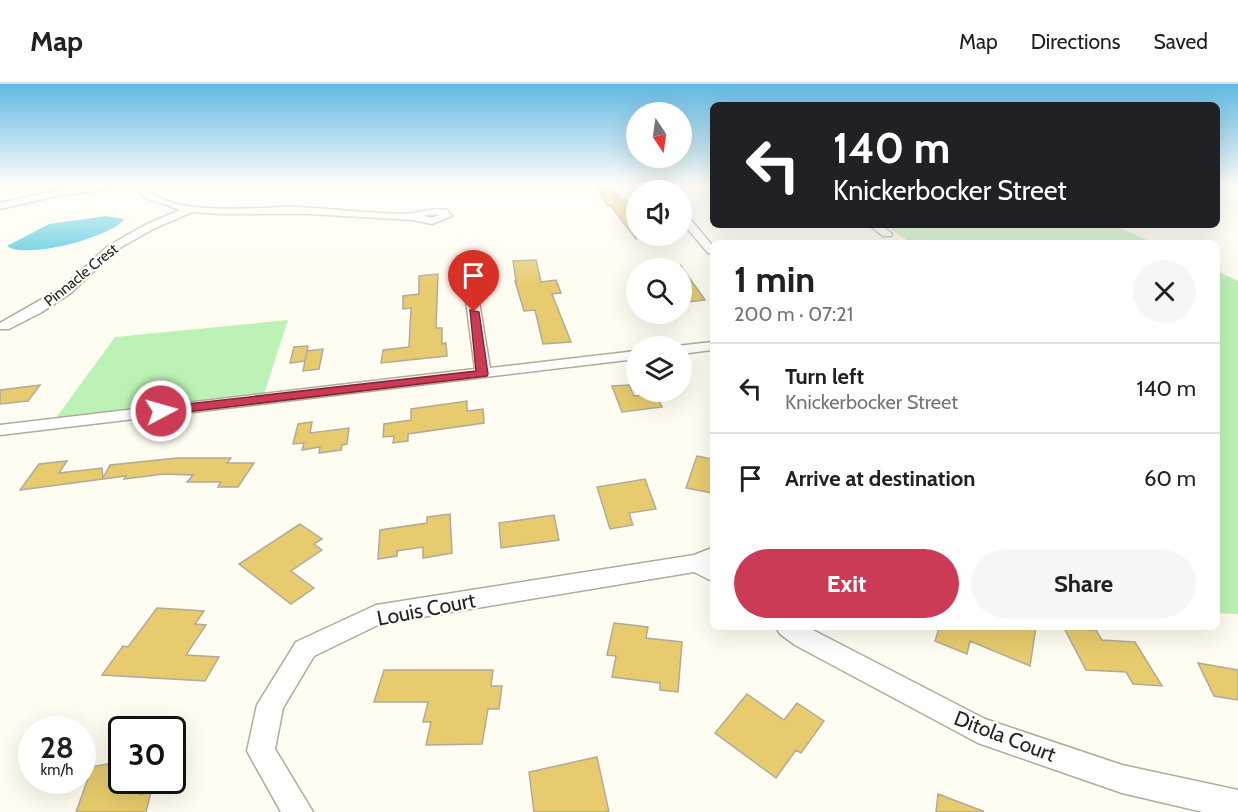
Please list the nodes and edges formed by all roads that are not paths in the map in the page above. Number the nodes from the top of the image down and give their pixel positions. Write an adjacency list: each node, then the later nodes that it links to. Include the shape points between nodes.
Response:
1 (169, 218): 7 (street, Pinnacle Crest, via 112,248 67,290)
2 (692, 228): 5 (street)
3 (878, 228): 4 (street)
4 (887, 234)
5 (710, 249)
6 (468, 271): 11 (street)
7 (1, 330)
8 (710, 346): 9 (street)
9 (692, 349)
10 (626, 357): 11 (street)
11 (483, 374): 12 (street)
12 (0, 430)
13 (708, 564): 16 (street, Louis Court, via 376,615 305,649 270,705 261,751)
14 (793, 630): 15 (street, Ditola Court, via 978,730 1122,779)
15 (1238, 805)
16 (298, 812)

